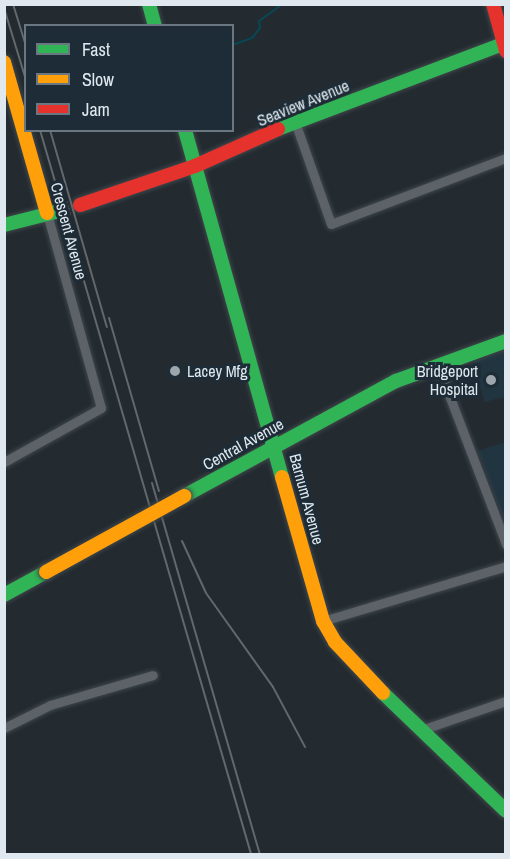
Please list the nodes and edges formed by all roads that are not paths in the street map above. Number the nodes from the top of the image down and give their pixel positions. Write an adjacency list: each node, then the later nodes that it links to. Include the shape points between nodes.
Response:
1 (148, 4): 3 (main road)
2 (493, 4): 4 (main road)
3 (154, 24)
4 (505, 46): 6 (main road, Seaview Avenue)
5 (4, 62): 7 (main road, Crescent Avenue)
6 (295, 122): 10 (street, via 331,224); 11 (main road, Seaview Avenue)
7 (24, 124)
8 (26, 132): 13 (main road, Crescent Avenue)
9 (186, 132): 11 (main road, Barnum Avenue)
10 (506, 158)
11 (195, 166): 12 (main road, Seaview Avenue); 17 (main road, Barnum Avenue)
12 (80, 205)
13 (52, 212): 14 (main road); 18 (street, Crescent Avenue, via 101,408)
14 (4, 225)
15 (506, 341): 16 (main road, Central Avenue)
16 (438, 366): 17 (main road, Central Avenue, via 396,381); 19 (street)
17 (275, 445): 21 (main road, Central Avenue, bridge); 22 (main road, Barnum Avenue)
18 (4, 462)
19 (506, 544)
20 (506, 566): 22 (street)
21 (4, 595)
22 (323, 621): 26 (main road, Barnum Avenue, via 351,660)
23 (153, 675): 25 (street, via 50,705)
24 (506, 701): 26 (street)
25 (4, 728)
26 (424, 729): 27 (main road, Barnum Avenue)
27 (506, 811)

